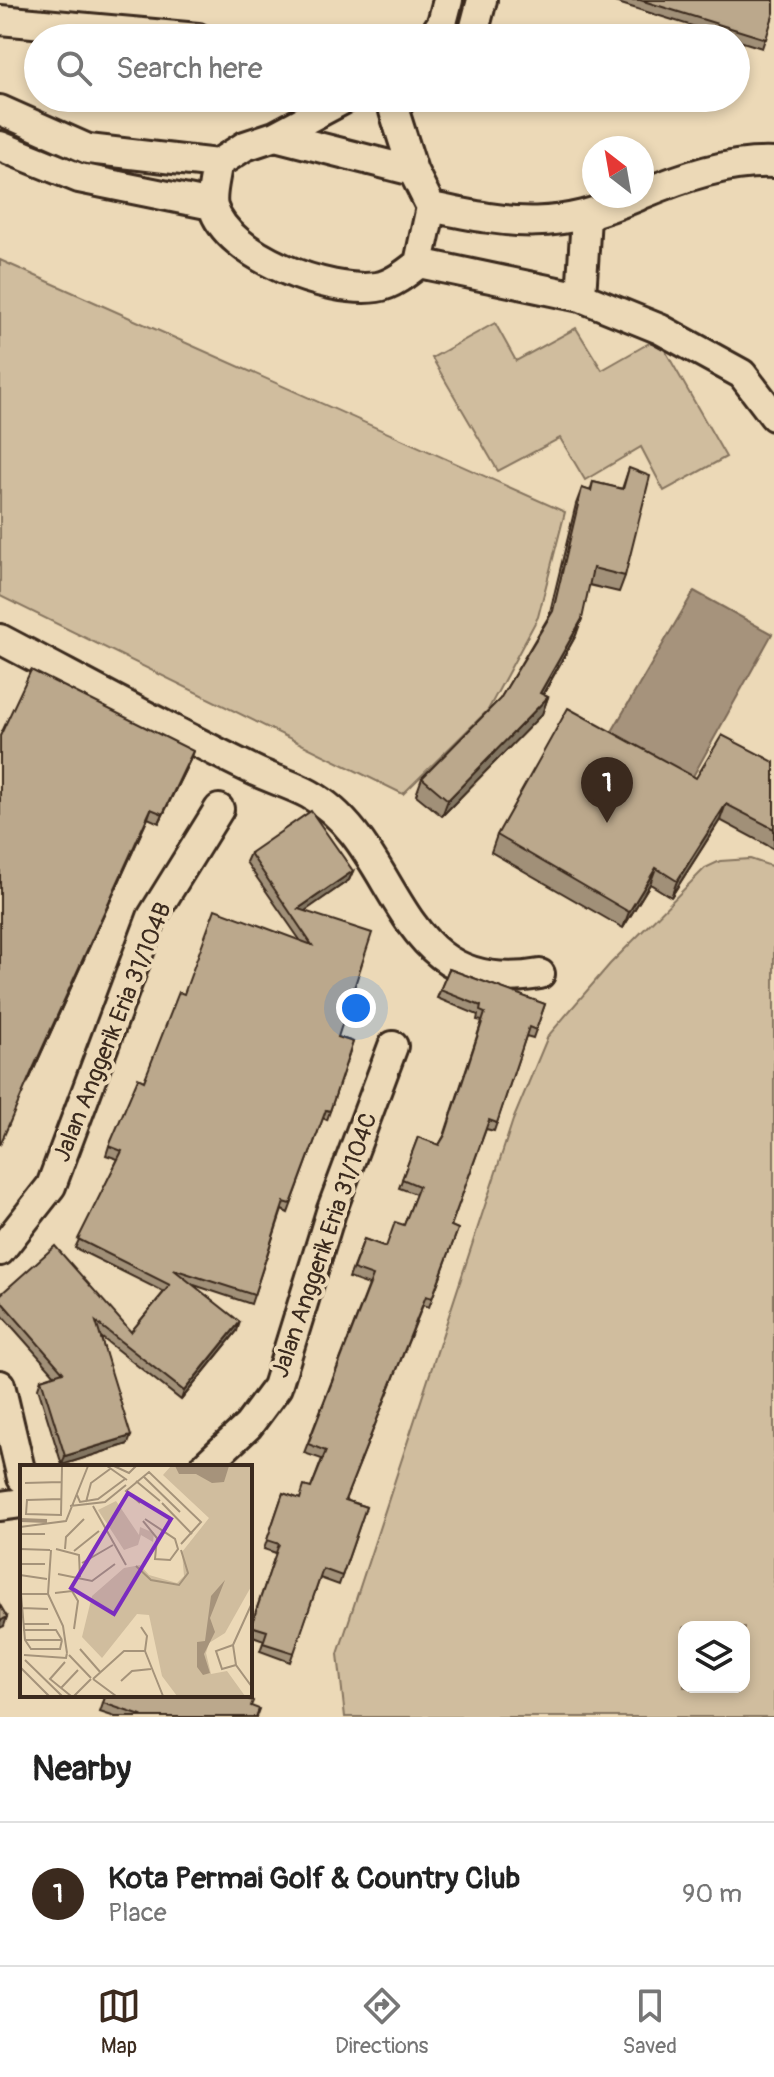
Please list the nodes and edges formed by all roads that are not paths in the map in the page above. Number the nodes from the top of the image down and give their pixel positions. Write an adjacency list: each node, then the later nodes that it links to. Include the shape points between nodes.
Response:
1 (448, 0): 5 (street)
2 (482, 0): 6 (street)
3 (0, 20): 4 (street)
4 (44, 24)
5 (441, 24)
6 (476, 24)
7 (0, 110): 13 (street, via 88,149)
8 (320, 112): 10 (street)
9 (394, 112): 14 (street)
10 (275, 136): 13 (street, via 245,146); 14 (street)
11 (0, 146): 16 (street, via 79,178)
12 (774, 163): 15 (street, via 711,170)
13 (217, 164): 16 (street)
14 (413, 171): 17 (street)
15 (654, 190)
16 (212, 205): 20 (street, via 244,248 282,268 348,287 379,287)
17 (431, 207): 19 (street, via 504,222 558,223); 20 (street)
18 (608, 208): 19 (street)
19 (586, 217): 21 (street)
20 (419, 263): 21 (street)
21 (581, 297): 22 (street, via 660,329 742,374)
22 (774, 416)
23 (0, 639): 25 (street, via 255,772 311,795 345,824 401,908 449,961 489,977)
24 (219, 809): 27 (street, Jalan Anggerik Eria 31/104B, via 152,917 51,1186)
25 (540, 974)
26 (393, 1046): 29 (street, Jalan Anggerik Eria 31/104C, via 331,1212 277,1387 248,1426)
27 (0, 1251)
28 (0, 1385): 30 (street)
29 (206, 1465)
30 (20, 1470)
31 (20, 1503): 32 (street)
32 (0, 1506)

